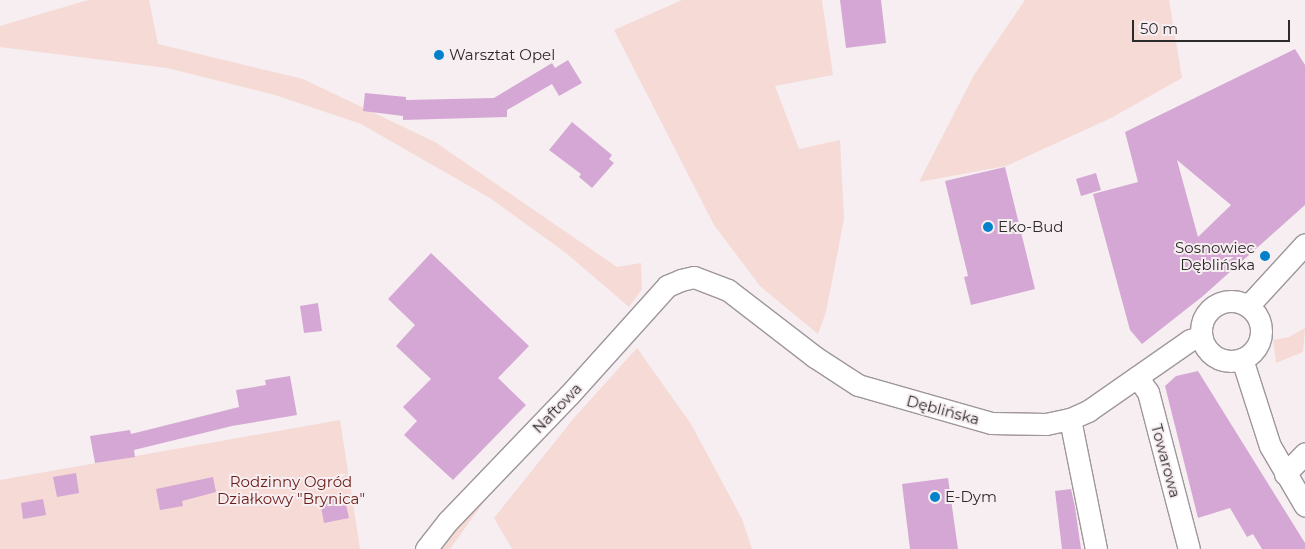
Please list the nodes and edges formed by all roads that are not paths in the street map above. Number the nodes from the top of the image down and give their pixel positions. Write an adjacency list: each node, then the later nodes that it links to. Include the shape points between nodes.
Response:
1 (1305, 244): 3 (street)
2 (694, 277): 7 (street, Dęblińska, via 728,290 858,385 991,423 1046,424); 11 (street, Naftowa, via 667,286 570,395 448,521)
3 (1248, 306): 4 (street, via 1228,301 1214,306 1202,323); 5 (street, via 1260,320 1261,332 1256,348)
4 (1202, 337): 5 (street, via 1217,357); 6 (street, Dęblińska, via 1190,340)
5 (1242, 359): 9 (street, via 1270,446)
6 (1136, 377): 7 (street, Dęblińska, via 1088,411); 13 (street, Towarowa, via 1148,392)
7 (1070, 419): 12 (street)
8 (1305, 453): 9 (street)
9 (1285, 474): 10 (street)
10 (1305, 506)
11 (426, 549)
12 (1096, 549)
13 (1189, 549)

